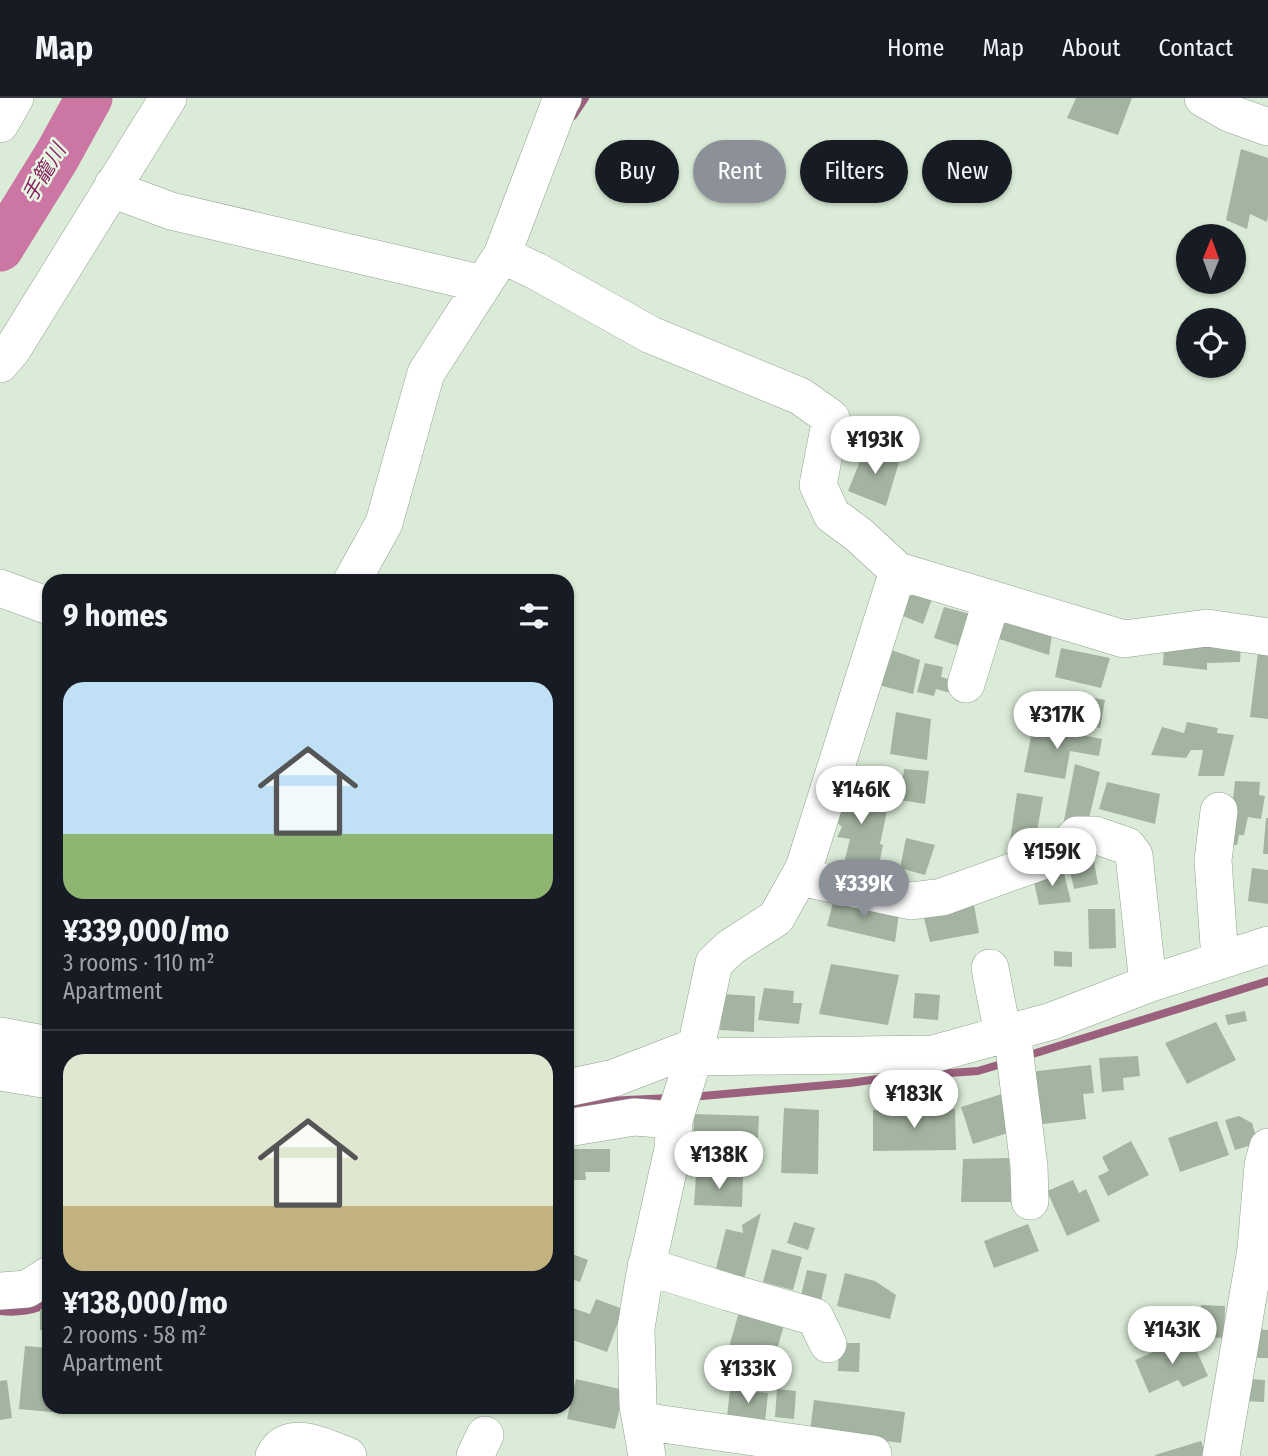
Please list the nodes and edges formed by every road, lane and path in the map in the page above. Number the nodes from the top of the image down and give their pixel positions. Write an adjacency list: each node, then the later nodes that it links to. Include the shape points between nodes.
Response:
1 (15, 98): 5 (street)
2 (168, 98): 7 (street)
3 (564, 98): 8 (street)
4 (1203, 98): 6 (street)
5 (0, 124)
6 (1268, 127)
7 (113, 185): 8 (street, via 171,211); 9 (street)
8 (507, 267): 11 (street, via 651,335 800,396 831,418 818,485 832,515); 12 (street, via 426,373 384,523)
9 (0, 364)
10 (0, 570): 13 (street)
11 (898, 570): 15 (street); 20 (street)
12 (356, 574)
13 (42, 585)
14 (0, 588): 16 (street)
15 (992, 599): 17 (street, via 1124,639 1207,628); 18 (street)
16 (42, 603)
17 (1268, 637)
18 (966, 684)
19 (1219, 811): 22 (street, via 1213,860)
20 (799, 877): 24 (street, via 911,901 942,897 1056,856 1077,835 1095,835 1127,846 1134,855); 28 (street, via 776,918 731,947 714,964)
21 (1268, 945): 22 (street)
22 (1220, 960): 24 (street)
23 (990, 968): 26 (street)
24 (1148, 984): 26 (street)
25 (0, 1036): 27 (street)
26 (1009, 1036): 28 (street, via 933,1054); 35 (street, via 1019,1077)
27 (42, 1044)
28 (694, 1058): 31 (street); 32 (street)
29 (0, 1072): 30 (street)
30 (42, 1079)
31 (574, 1087)
32 (675, 1117): 33 (street, via 634,1117); 36 (street, via 673,1149)
33 (574, 1127)
34 (1266, 1160): 45 (street)
35 (1030, 1201)
36 (646, 1266): 39 (street, via 815,1317); 40 (street, via 636,1328)
37 (42, 1279): 38 (street, via 27,1289)
38 (0, 1291)
39 (830, 1328)
40 (641, 1421): 43 (street); 44 (street)
41 (274, 1456): 42 (street, via 288,1442 309,1441)
42 (348, 1456)
43 (647, 1456)
44 (873, 1456)
45 (1222, 1456)

